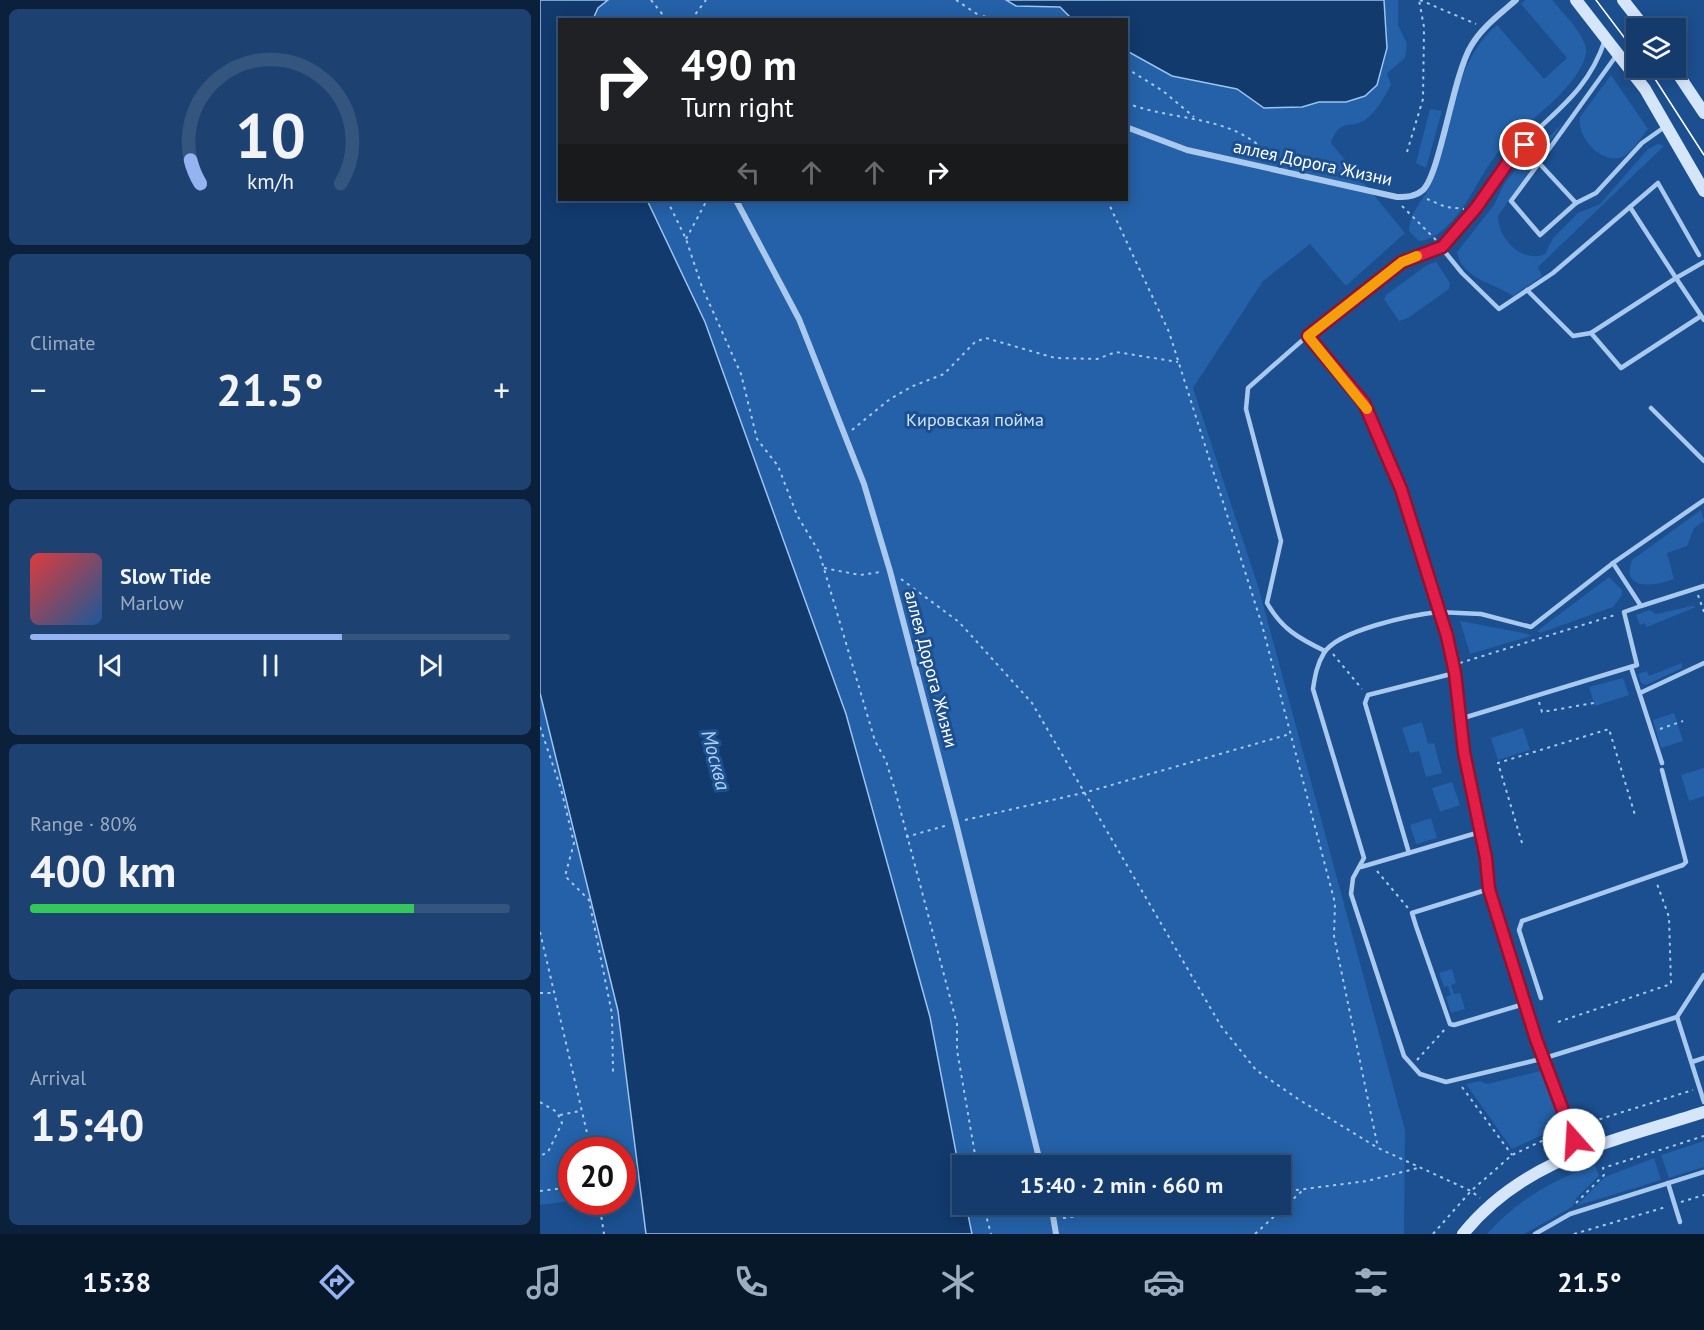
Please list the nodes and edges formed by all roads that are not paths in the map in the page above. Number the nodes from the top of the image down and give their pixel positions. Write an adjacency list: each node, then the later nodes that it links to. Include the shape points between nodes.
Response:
1 (1516, 0): 10 (street, аллея Дорога Жизни, via 1470,47 1429,181 1416,195 1392,196 1286,174 1187,150)
2 (1576, 0): 5 (main road)
3 (1623, 0): 4 (main road)
4 (1637, 18)
5 (1606, 38): 6 (main road); 16 (lane, via 1567,104 1511,158)
6 (1618, 53): 9 (main road); 11 (lane)
7 (1681, 78): 8 (main road)
8 (1704, 113)
9 (1668, 125): 12 (main road); 14 (lane, via 1642,143 1596,193)
10 (1128, 128)
11 (1539, 163): 14 (lane); 14 (lane, via 1511,201 1540,235)
12 (1704, 191)
13 (737, 201): 53 (street, аллея Дорога Жизни, via 800,320 864,484 956,823)
14 (1576, 203)
15 (1630, 207): 17 (lane, via 1658,183); 19 (lane); 20 (lane, via 1553,273)
16 (1442, 247): 20 (lane, via 1499,309); 23 (lane, via 1402,262)
17 (1699, 255)
18 (1704, 262): 19 (lane)
19 (1676, 278): 21 (lane); 22 (lane)
20 (1527, 290): 22 (lane, via 1573,336)
21 (1703, 318): 22 (lane, via 1621,368)
22 (1591, 333)
23 (1308, 336): 30 (lane, via 1364,403 1401,489); 31 (lane, via 1248,388 1246,409 1281,541 1267,603 1278,622)
24 (1650, 408): 25 (lane)
25 (1704, 461)
26 (1704, 500): 27 (lane)
27 (1614, 563): 29 (lane); 30 (lane, via 1531,627 1481,614)
28 (1704, 586): 29 (lane)
29 (1641, 606): 33 (lane, via 1624,612 1636,665)
30 (1438, 612): 31 (lane, via 1383,623 1338,641); 34 (lane)
31 (1325, 651): 41 (lane, via 1313,689 1364,858)
32 (1704, 663): 35 (lane)
33 (1631, 667): 35 (lane); 36 (lane)
34 (1455, 673): 36 (lane); 40 (lane, via 1368,695 1365,703)
35 (1640, 693): 37 (lane)
36 (1460, 719): 39 (lane)
37 (1662, 763)
38 (1662, 770): 44 (lane, via 1686,862 1522,921 1519,930)
39 (1480, 832): 40 (lane); 42 (lane)
40 (1408, 853): 41 (lane)
41 (1361, 867): 47 (lane, via 1353,878 1351,894 1404,1056 1412,1066 1432,1079 1446,1082)
42 (1489, 889): 45 (lane); 45 (lane, via 1412,913 1450,1024)
43 (1704, 975): 46 (lane)
44 (1541, 998)
45 (1524, 1004): 47 (lane)
46 (1677, 1017): 47 (lane); 49 (lane)
47 (1545, 1058): 52 (lane)
48 (1704, 1058): 49 (lane)
49 (1692, 1062): 50 (lane)
50 (1704, 1101)
51 (1704, 1112): 52 (main road)
52 (1578, 1153): 57 (main road, via 1531,1174)
53 (1038, 1155)
54 (1704, 1172): 55 (lane)
55 (1668, 1183): 58 (lane); 62 (lane, via 1570,1214)
56 (1053, 1215): 59 (street)
57 (1475, 1220): 60 (main road); 61 (lane)
58 (1680, 1222)
59 (1056, 1234)
60 (1463, 1234)
61 (1469, 1234)
62 (1535, 1234)

